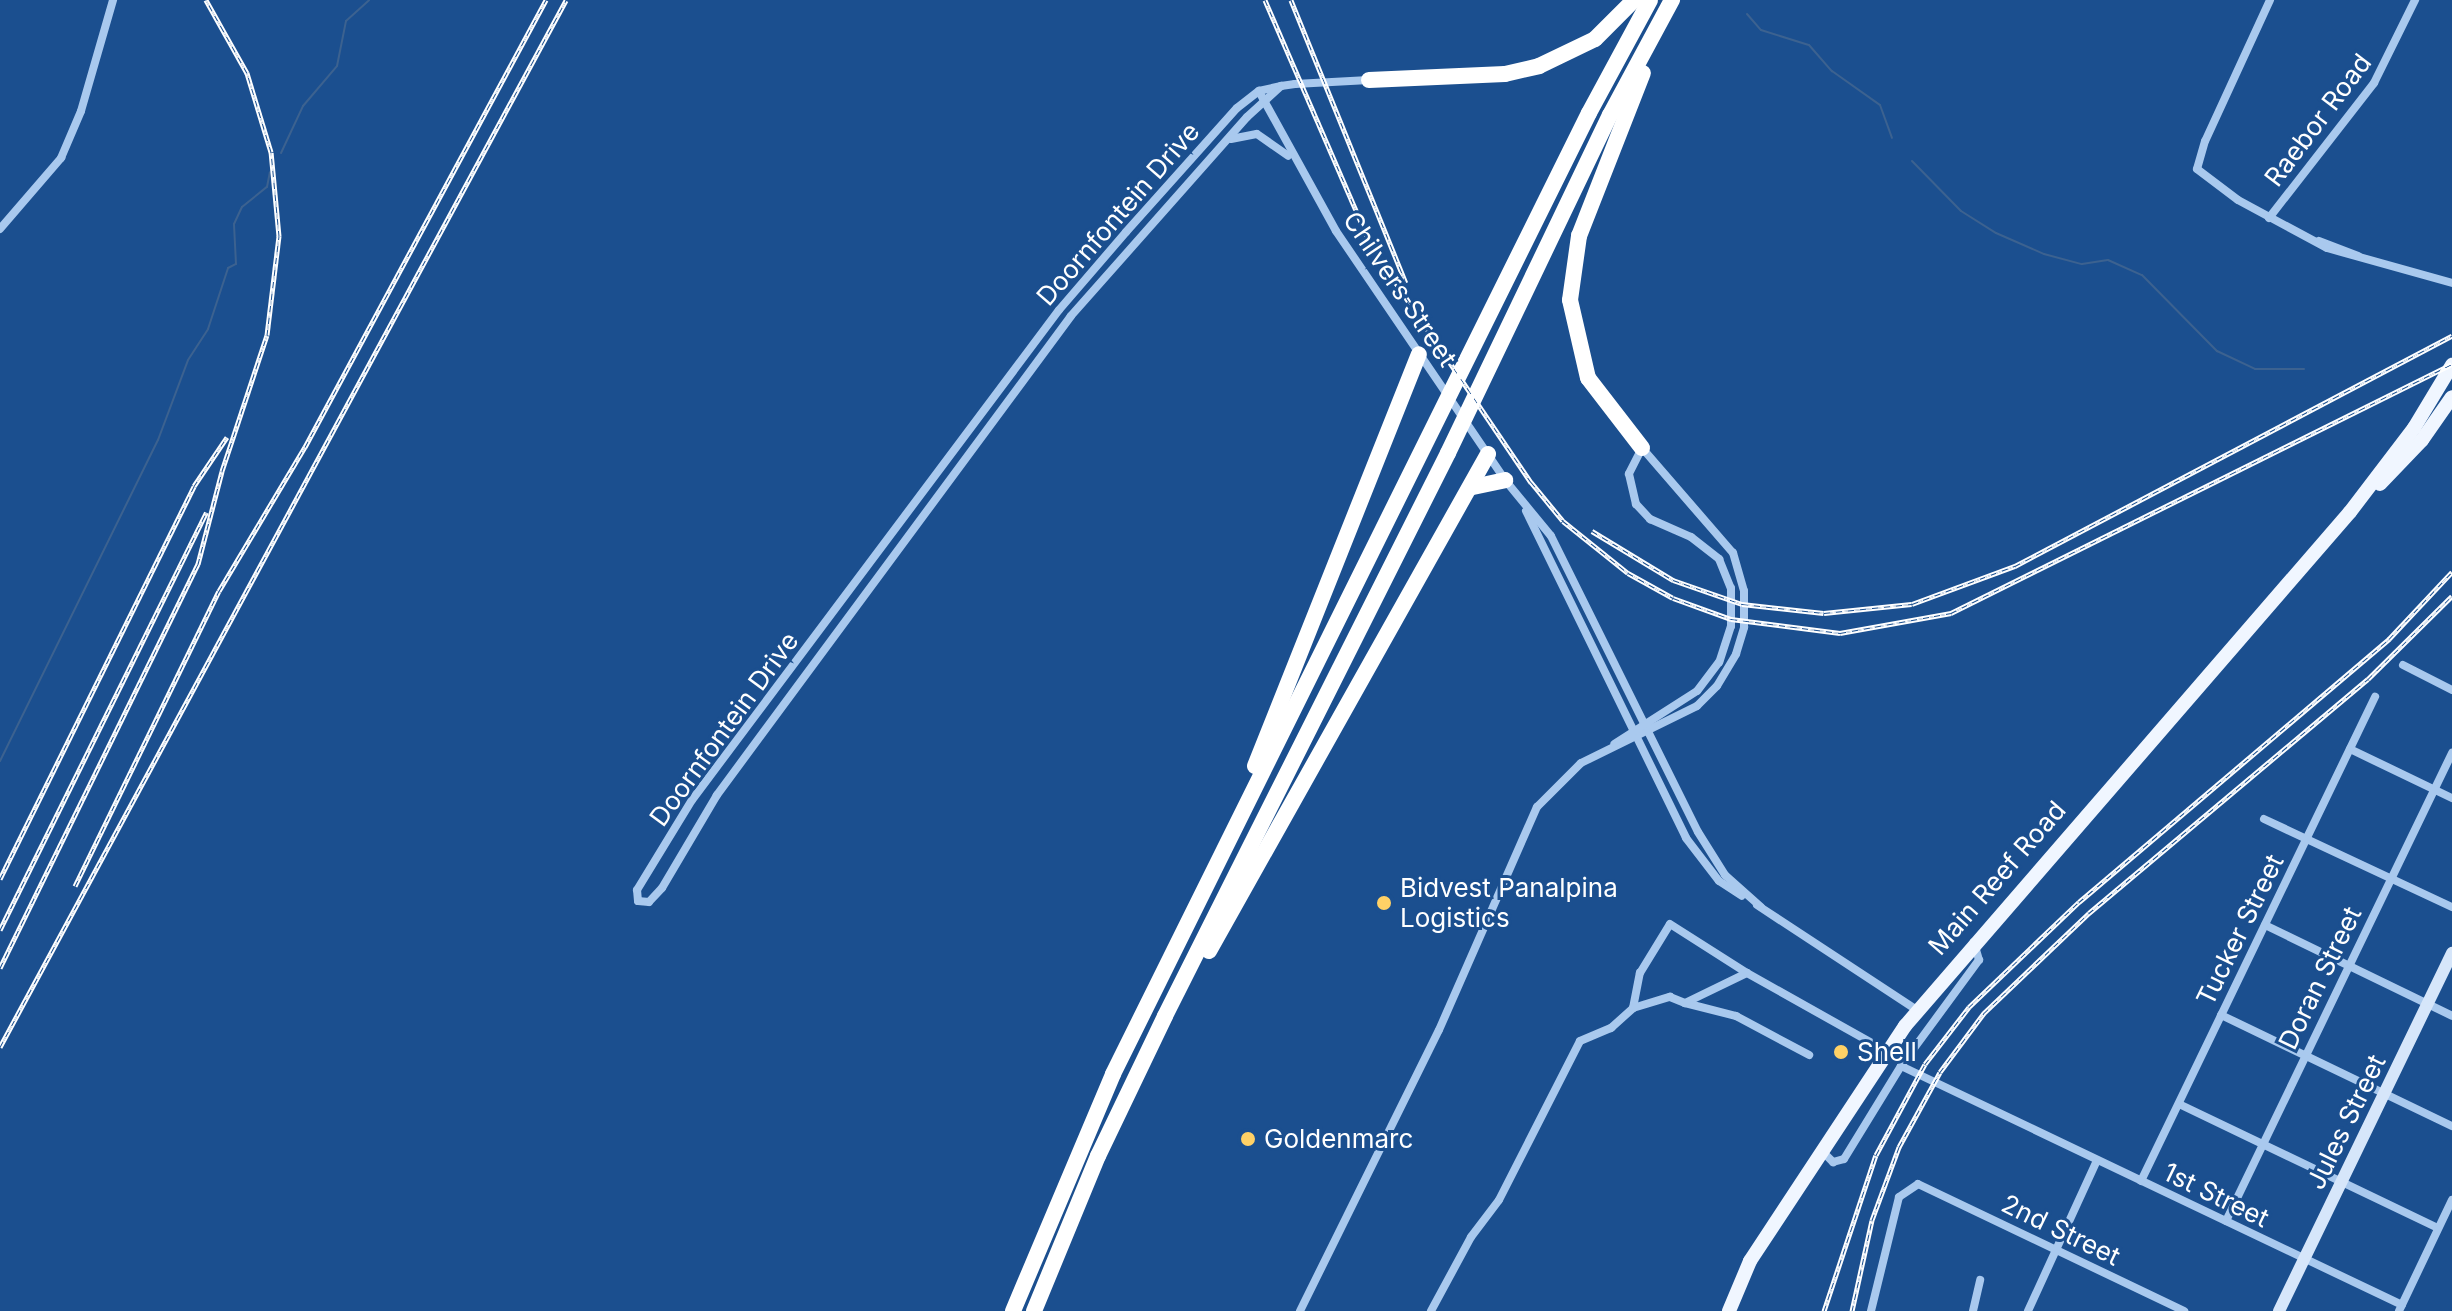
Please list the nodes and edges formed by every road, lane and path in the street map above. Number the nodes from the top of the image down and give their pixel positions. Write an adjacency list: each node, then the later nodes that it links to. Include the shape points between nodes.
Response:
1 (113, 0): 13 (street, via 66,149)
2 (1634, 0): 8 (highway, via 1595,39 1539,66 1505,74)
3 (1650, 0): 38 (highway)
4 (1672, 0): 57 (highway, via 1610,115 1493,362)
5 (1679, 0): 18 (highway, via 1608,156 1571,272 1572,322 1588,378)
6 (2270, 0): 12 (street, via 2197,169)
7 (2415, 0): 12 (street, Raebor Road, via 2374,83)
8 (1369, 80): 9 (street, via 1281,86)
9 (1261, 95): 10 (street, Doornfontein Drive); 10 (street, Doornfontein Drive, via 1237,108 1059,310 692,800 637,890 638,901 649,902 662,888 708,808 1071,316); 11 (street, Chilvers Street)
10 (1224, 143): 11 (street, via 1257,134 1274,141)
11 (1294, 163): 15 (street, Chilvers Street)
12 (2269, 218): 14 (street, via 2361,259)
13 (0, 229)
14 (2452, 283)
15 (1419, 354): 19 (street, Chilvers Street); 38 (highway)
16 (2452, 365): 23 (main road, Main Reef Road, via 2414,428)
17 (2452, 397): 23 (main road, Main Reef Road, via 2401,465)
18 (1642, 448): 27 (street, via 1629,474 1636,504 1650,519 1706,546 1723,566 1731,588 1729,634 1703,685 1673,709); 29 (street, via 1724,538 1744,591 1742,637 1728,670 1708,697)
19 (1488, 454): 20 (street, Chilvers Street); 21 (highway)
20 (1505, 480): 21 (highway); 22 (street, Chilvers Street)
21 (1473, 487): 57 (highway)
22 (1521, 500): 27 (street, Chilvers Street, via 1568,564); 28 (street, Chilvers Street)
23 (2350, 512): 43 (main road, Main Reef Road)
24 (2403, 665): 25 (street)
25 (2452, 690)
26 (2375, 697): 32 (street, Tucker Street)
27 (1645, 722): 28 (street); 29 (street, Chilvers Street)
28 (1632, 729): 30 (street, Chilvers Street); 31 (street)
29 (1650, 733): 30 (street); 40 (street, Chilvers Street, via 1715,861)
30 (1637, 739): 31 (street); 40 (street, Chilvers Street, via 1700,860 1725,886)
31 (1614, 744): 75 (street, via 1568,773 1523,831 1439,1030)
32 (2350, 749): 34 (street); 37 (street, Tucker Street)
33 (2452, 753): 34 (street, Doran Street)
34 (2434, 790): 35 (street); 39 (street, Doran Street)
35 (2452, 798)
36 (2264, 819): 37 (street)
37 (2306, 839): 39 (street); 42 (street, Tucker Street)
38 (1220, 857): 73 (highway, via 1090,1125)
39 (2392, 877): 41 (street); 45 (street, Doran Street)
40 (1761, 907): 50 (street, Chilvers Street)
41 (2452, 907)
42 (2265, 925): 45 (street); 51 (street, Tucker Street)
43 (1973, 942): 50 (main road, Main Reef Road); 56 (street, via 1981,953 1979,960)
44 (2452, 953): 48 (main road, Jules Street)
45 (2347, 967): 48 (street); 54 (street, Doran Street)
46 (1747, 973): 47 (street); 49 (street, via 1670,924 1640,973); 53 (street)
47 (1685, 1003): 49 (street, via 1670,997); 55 (street, via 1736,1016)
48 (2428, 1004): 52 (street); 58 (main road, Jules Street)
49 (1633, 1008): 76 (street, via 1611,1028 1580,1041 1499,1200 1471,1237)
50 (1917, 1010): 53 (main road, Main Reef Road)
51 (2221, 1015): 54 (street); 59 (street, Tucker Street)
52 (2452, 1016)
53 (1886, 1051): 62 (main road, Main Reef Road)
54 (2305, 1054): 58 (street); 61 (street, Doran Street)
55 (1809, 1055)
56 (1901, 1066): 62 (street, via 1844,1159 1833,1162); 63 (street, 1st Street)
57 (1135, 1077): 74 (highway)
58 (2385, 1093): 60 (street); 65 (main road, Jules Street)
59 (2179, 1104): 61 (street); 64 (street, Tucker Street)
60 (2452, 1126)
61 (2263, 1143): 65 (street); 67 (street, Doran Street)
62 (1822, 1149): 77 (main road, Main Reef Road, via 1750,1261)
63 (2097, 1160): 64 (street, 1st Street); 69 (street)
64 (2141, 1181): 67 (street, 1st Street)
65 (2342, 1182): 68 (street); 70 (main road, Jules Street)
66 (2452, 1200): 68 (street)
67 (2226, 1221): 70 (street, 1st Street)
68 (2438, 1228): 72 (street)
69 (2057, 1250): 78 (street, 2nd Street, via 1921,1185 1910,1186 1899,1197); 80 (street); 81 (street, 2nd Street)
70 (2304, 1260): 72 (street, 1st Street); 82 (main road, Jules Street)
71 (1980, 1280): 79 (street)
72 (2401, 1308)
73 (1013, 1311)
74 (1034, 1311)
75 (1300, 1311)
76 (1431, 1311)
77 (1729, 1311)
78 (1871, 1311)
79 (1973, 1311)
80 (2028, 1311)
81 (2184, 1311)
82 (2279, 1311)

